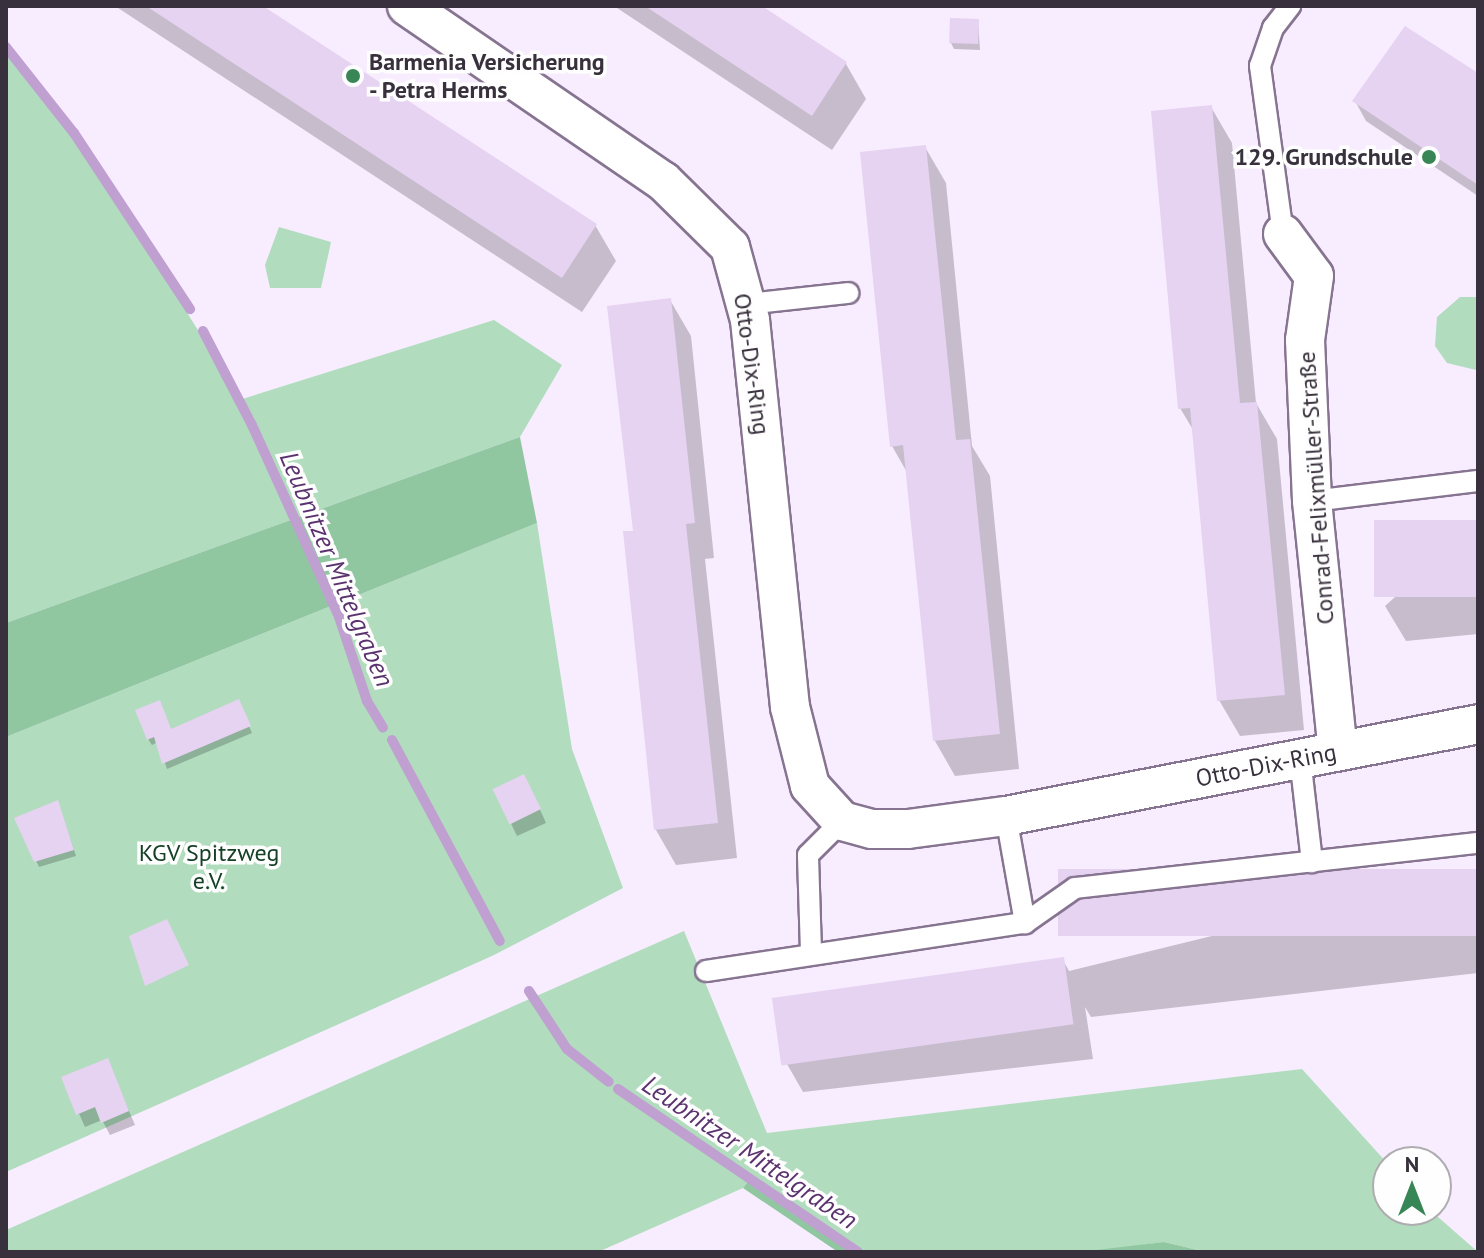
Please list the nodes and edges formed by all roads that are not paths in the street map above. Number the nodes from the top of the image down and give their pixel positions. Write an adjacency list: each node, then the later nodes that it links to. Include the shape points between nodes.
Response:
1 (407, 6): 5 (street, Otto-Dix-Ring, via 663,181 709,221 730,247)
2 (1290, 6): 3 (lane, Conrad-Felixmüller-Straße, via 1273,28 1260,66)
3 (1283, 234): 7 (street, Conrad-Felixmüller-Straße, via 1314,276 1305,340)
4 (848, 293): 5 (lane)
5 (747, 304): 12 (street, Otto-Dix-Ring, via 790,707 815,797)
6 (1478, 481): 7 (lane)
7 (1312, 501): 9 (street, Conrad-Felixmüller-Straße)
8 (1478, 724): 9 (street, Otto-Dix-Ring)
9 (1338, 751): 10 (street, Otto-Dix-Ring)
10 (1300, 758): 11 (street, Otto-Dix-Ring); 14 (lane)
11 (1006, 816): 12 (street, Otto-Dix-Ring, via 908,829 872,829); 15 (lane)
12 (842, 821): 16 (lane, via 808,855)
13 (1478, 843): 14 (lane)
14 (1312, 862): 15 (lane, via 1075,888)
15 (1025, 923): 16 (lane)
16 (811, 952): 17 (lane)
17 (706, 971)

